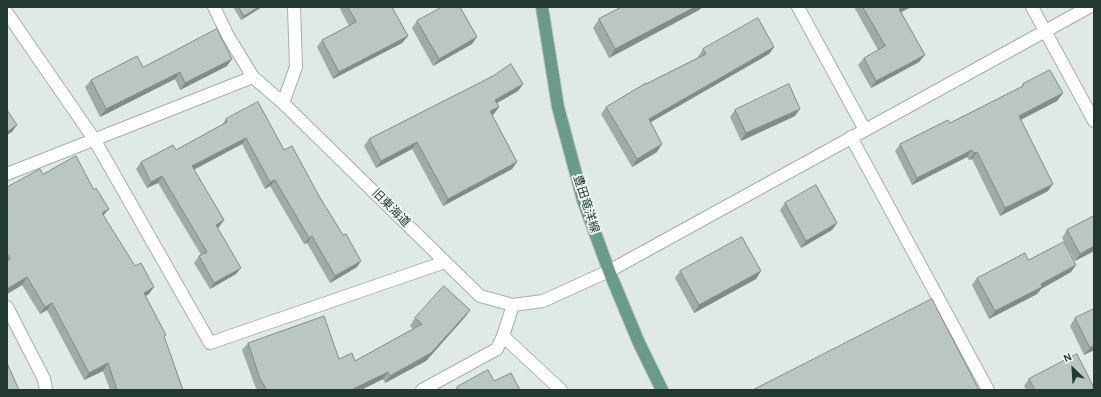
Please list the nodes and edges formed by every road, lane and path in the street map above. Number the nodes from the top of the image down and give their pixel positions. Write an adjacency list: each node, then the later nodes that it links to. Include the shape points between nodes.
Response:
1 (214, 7): 9 (street, 旧東海道)
2 (294, 7): 10 (street, via 296,67)
3 (542, 7): 17 (main road, 豊田竜洋線, via 558,107 583,200)
4 (798, 7): 12 (street)
5 (1032, 7): 8 (street)
6 (1088, 7): 8 (street)
7 (7, 13): 14 (street)
8 (1045, 31): 11 (street); 12 (street)
9 (253, 77): 10 (street, 旧東海道); 14 (street)
10 (283, 103): 16 (street, 旧東海道)
11 (1094, 121)
12 (865, 130): 13 (street)
13 (851, 137): 17 (street); 25 (street)
14 (94, 139): 15 (street); 16 (street, via 210,343)
15 (7, 174)
16 (445, 262): 18 (street, 旧東海道, via 480,296)
17 (609, 270): 18 (street, via 543,301); 24 (main road, 豊田竜洋線, via 639,343)
18 (513, 305): 20 (street)
19 (7, 307): 21 (street, via 44,379)
20 (503, 336): 22 (street, via 497,349); 23 (street)
21 (46, 390)
22 (422, 390)
23 (560, 390)
24 (662, 390)
25 (988, 390)

